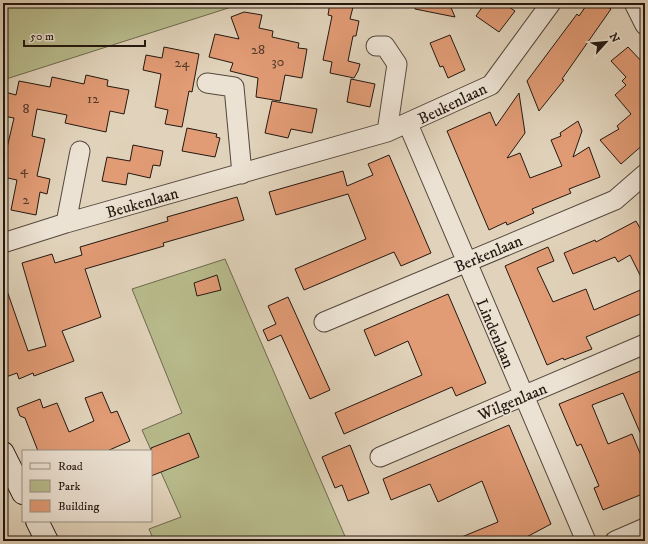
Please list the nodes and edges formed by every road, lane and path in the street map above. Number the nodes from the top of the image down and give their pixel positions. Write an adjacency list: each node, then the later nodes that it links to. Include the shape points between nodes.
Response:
1 (551, 3): 6 (street, Beukenlaan, via 491,85)
2 (634, 3): 3 (street)
3 (645, 26)
4 (376, 46): 7 (street, Beukenlaan, via 385,46 397,64)
5 (207, 82): 9 (street, via 234,87)
6 (408, 124): 7 (street, Beukenlaan); 13 (street, Lindenlaan)
7 (387, 132): 9 (street, Beukenlaan)
8 (80, 151): 11 (street)
9 (242, 174): 11 (street, Beukenlaan)
10 (645, 174): 13 (street, Berkenlaan, via 615,200)
11 (66, 223): 12 (street, Beukenlaan)
12 (3, 243)
13 (466, 262): 14 (street, Berkenlaan); 16 (street, Lindenlaan)
14 (324, 322)
15 (645, 344): 16 (street, Wilgenlaan)
16 (523, 397): 18 (street, Wilgenlaan); 23 (street, Lindenlaan)
17 (3, 453): 19 (main road)
18 (380, 457)
19 (22, 491)
20 (38, 522): 22 (main road)
21 (645, 528): 24 (street)
22 (47, 541)
23 (586, 541)
24 (615, 541)

